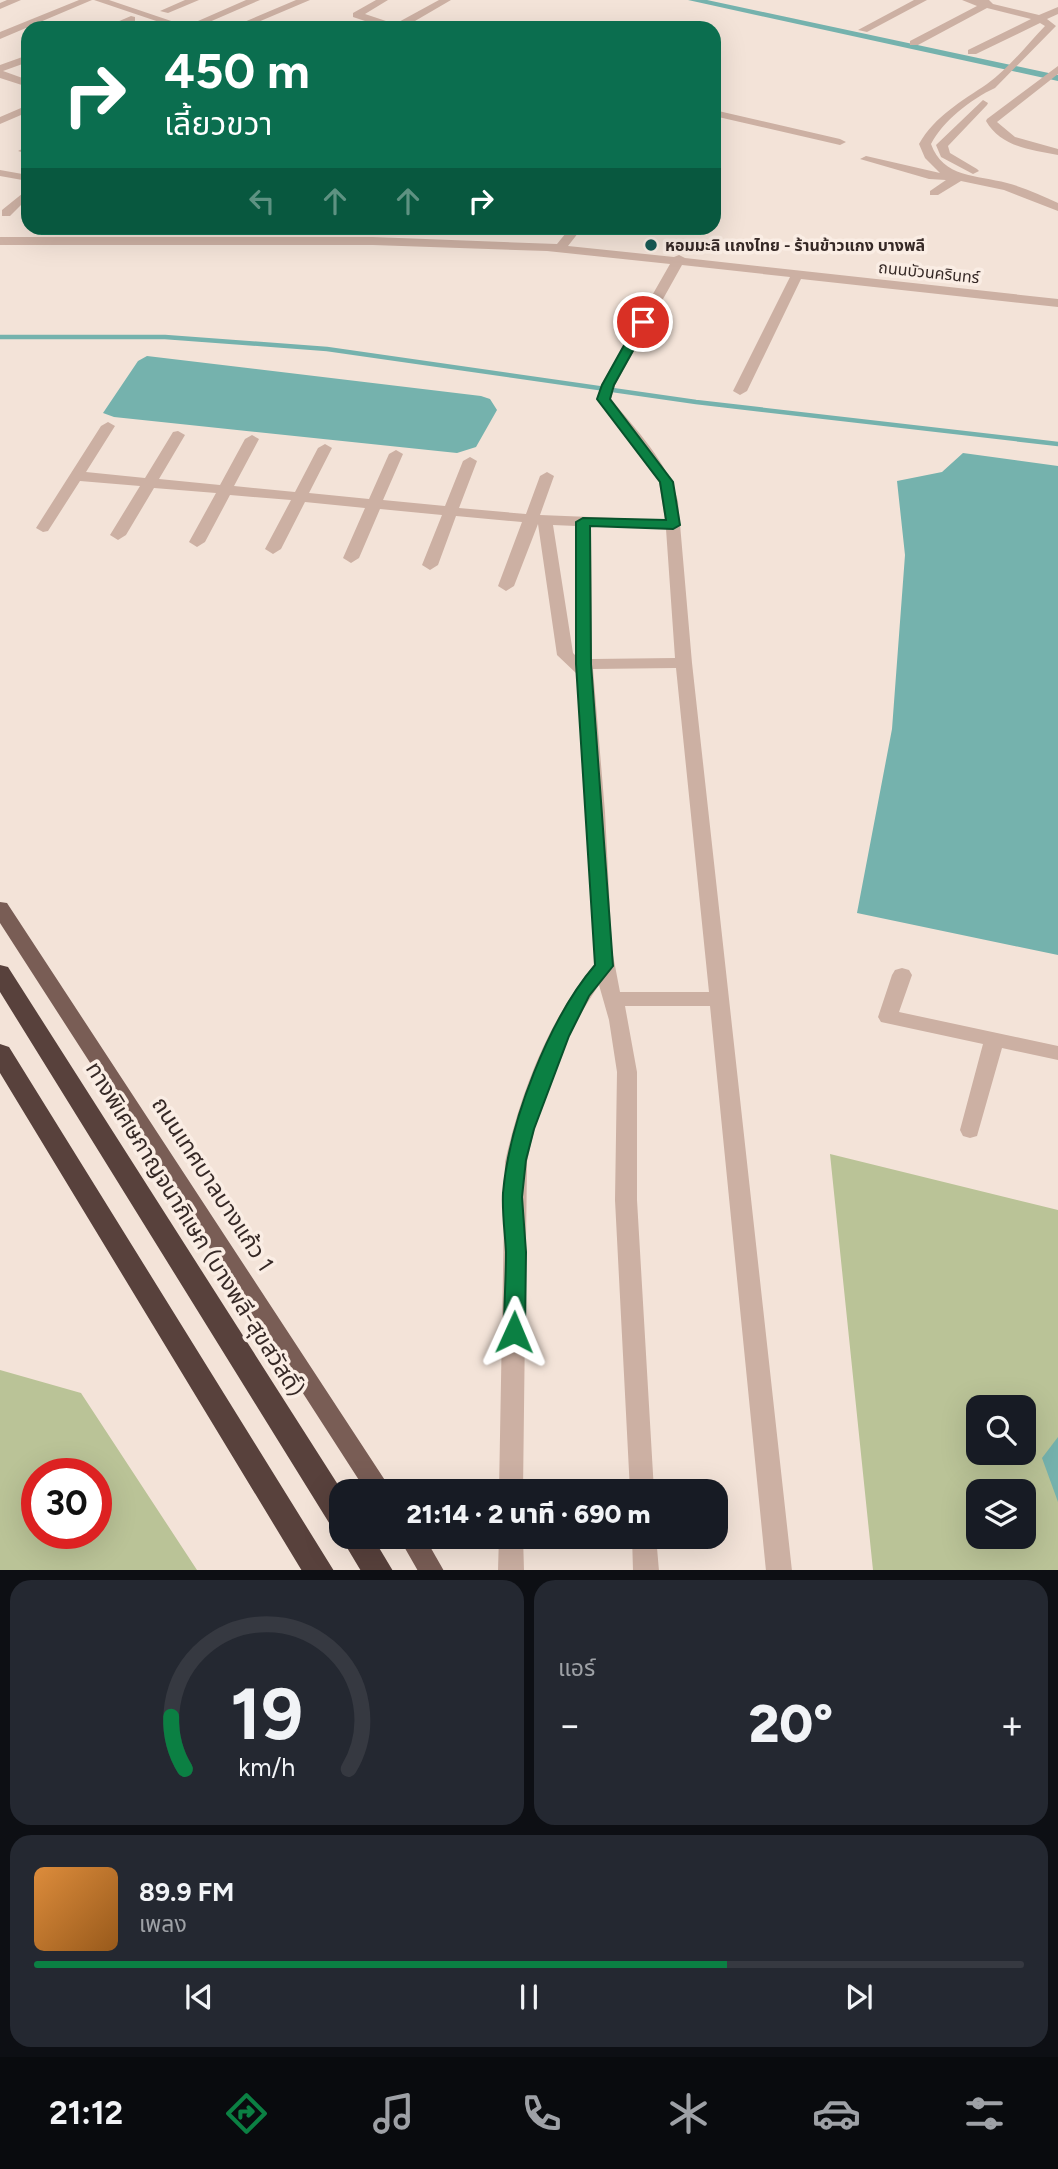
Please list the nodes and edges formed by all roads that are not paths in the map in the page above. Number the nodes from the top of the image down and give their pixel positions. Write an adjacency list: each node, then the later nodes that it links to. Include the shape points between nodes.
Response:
1 (16, 0): 14 (street)
2 (87, 0): 17 (street)
3 (104, 0): 17 (street, via 63,17); 22 (street); 23 (street)
4 (194, 0): 16 (street)
5 (233, 0): 13 (street)
6 (305, 0): 25 (street)
7 (383, 0): 27 (street, via 357,15)
8 (446, 0): 28 (street)
9 (922, 0): 31 (street)
10 (967, 0): 12 (street)
11 (319, 1): 26 (street)
12 (990, 3): 19 (street); 33 (street)
13 (254, 4): 24 (street)
14 (0, 6)
15 (1058, 10): 19 (street)
16 (165, 11)
17 (48, 18): 20 (street)
18 (131, 19): 21 (street)
19 (1041, 19): 29 (street); 34 (street)
20 (40, 21)
21 (126, 21)
22 (166, 21)
23 (188, 21)
24 (208, 21)
25 (252, 21)
26 (272, 21)
27 (375, 21)
28 (408, 21)
29 (1054, 25): 39 (street)
30 (21, 28): 32 (street)
31 (863, 30)
32 (0, 36)
33 (914, 43)
34 (972, 52)
35 (21, 63): 37 (street)
36 (1058, 69): 49 (street, via 991,121)
37 (2, 75): 38 (street)
38 (21, 82)
39 (991, 86): 47 (street); 48 (street, via 992,95)
40 (21, 101): 41 (street)
41 (0, 109)
42 (21, 111): 45 (street)
43 (721, 115): 50 (street)
44 (21, 118): 46 (street)
45 (0, 121)
46 (0, 127)
47 (933, 130): 48 (street); 57 (street, via 925,145 928,157)
48 (950, 134): 54 (street, via 942,145 945,155)
49 (1008, 136): 51 (street, via 1019,134); 52 (street)
50 (840, 142)
51 (1058, 144)
52 (1058, 152)
53 (866, 159): 57 (street, via 929,176)
54 (970, 170): 57 (street); 58 (street)
55 (0, 173): 56 (street)
56 (21, 177)
57 (959, 177): 58 (street); 59 (street)
58 (1000, 184): 60 (street)
59 (934, 193)
60 (1058, 207)
61 (570, 235): 63 (street)
62 (0, 242): 63 (street, ถนนบัวนครินทร์, via 373,241)
63 (560, 248): 64 (street, ถนนบัวนครินทร์)
64 (679, 259): 65 (street, ถนนบัวนครินทร์); 83 (street, via 604,399 666,482)
65 (798, 273): 66 (street, ถนนบัวนครินทร์); 67 (street)
66 (1058, 303)
67 (740, 391)
68 (108, 426): 74 (street)
69 (178, 435): 76 (street)
70 (252, 439): 77 (street)
71 (325, 447): 78 (street)
72 (396, 454): 79 (street)
73 (470, 461): 80 (street)
74 (77, 476): 76 (street); 84 (street)
75 (547, 476): 81 (street)
76 (151, 483): 77 (street); 85 (street)
77 (225, 490): 78 (street); 86 (street)
78 (299, 497): 79 (street); 87 (street)
79 (372, 504): 80 (street); 88 (street)
80 (452, 511): 81 (street); 89 (street)
81 (538, 519): 82 (street); 90 (street); 92 (street, via 565,655)
82 (583, 522): 83 (street); 92 (street)
83 (673, 525): 91 (street)
84 (43, 528)
85 (118, 535)
86 (197, 542)
87 (273, 549)
88 (351, 558)
89 (430, 565)
90 (506, 586)
91 (684, 663): 92 (street); 98 (street)
92 (584, 668): 94 (street)
93 (0, 908): 103 (main road, ถนนเทศบาลบางแก้ว 1)
94 (604, 966): 97 (street); 104 (street, via 582,992 560,1036 516,1160)
95 (0, 973): 106 (highway, ทางพิเศษกาญจนาภิเษก (บางพลี-สุขสวัสดิ์))
96 (902, 975): 99 (street, via 888,1017)
97 (613, 999): 98 (street); 105 (street, via 627,1072 626,1200)
98 (718, 999): 116 (street)
99 (994, 1040): 101 (street); 102 (street)
100 (0, 1054): 111 (highway)
101 (1058, 1054)
102 (970, 1130)
103 (372, 1479)
104 (511, 1479)
105 (641, 1479)
106 (329, 1497)
107 (364, 1549): 112 (highway)
108 (418, 1549): 113 (main road)
109 (510, 1549): 114 (street)
110 (645, 1549): 115 (street)
111 (319, 1570)
112 (378, 1570)
113 (432, 1570)
114 (511, 1570)
115 (646, 1570)
116 (779, 1570)

